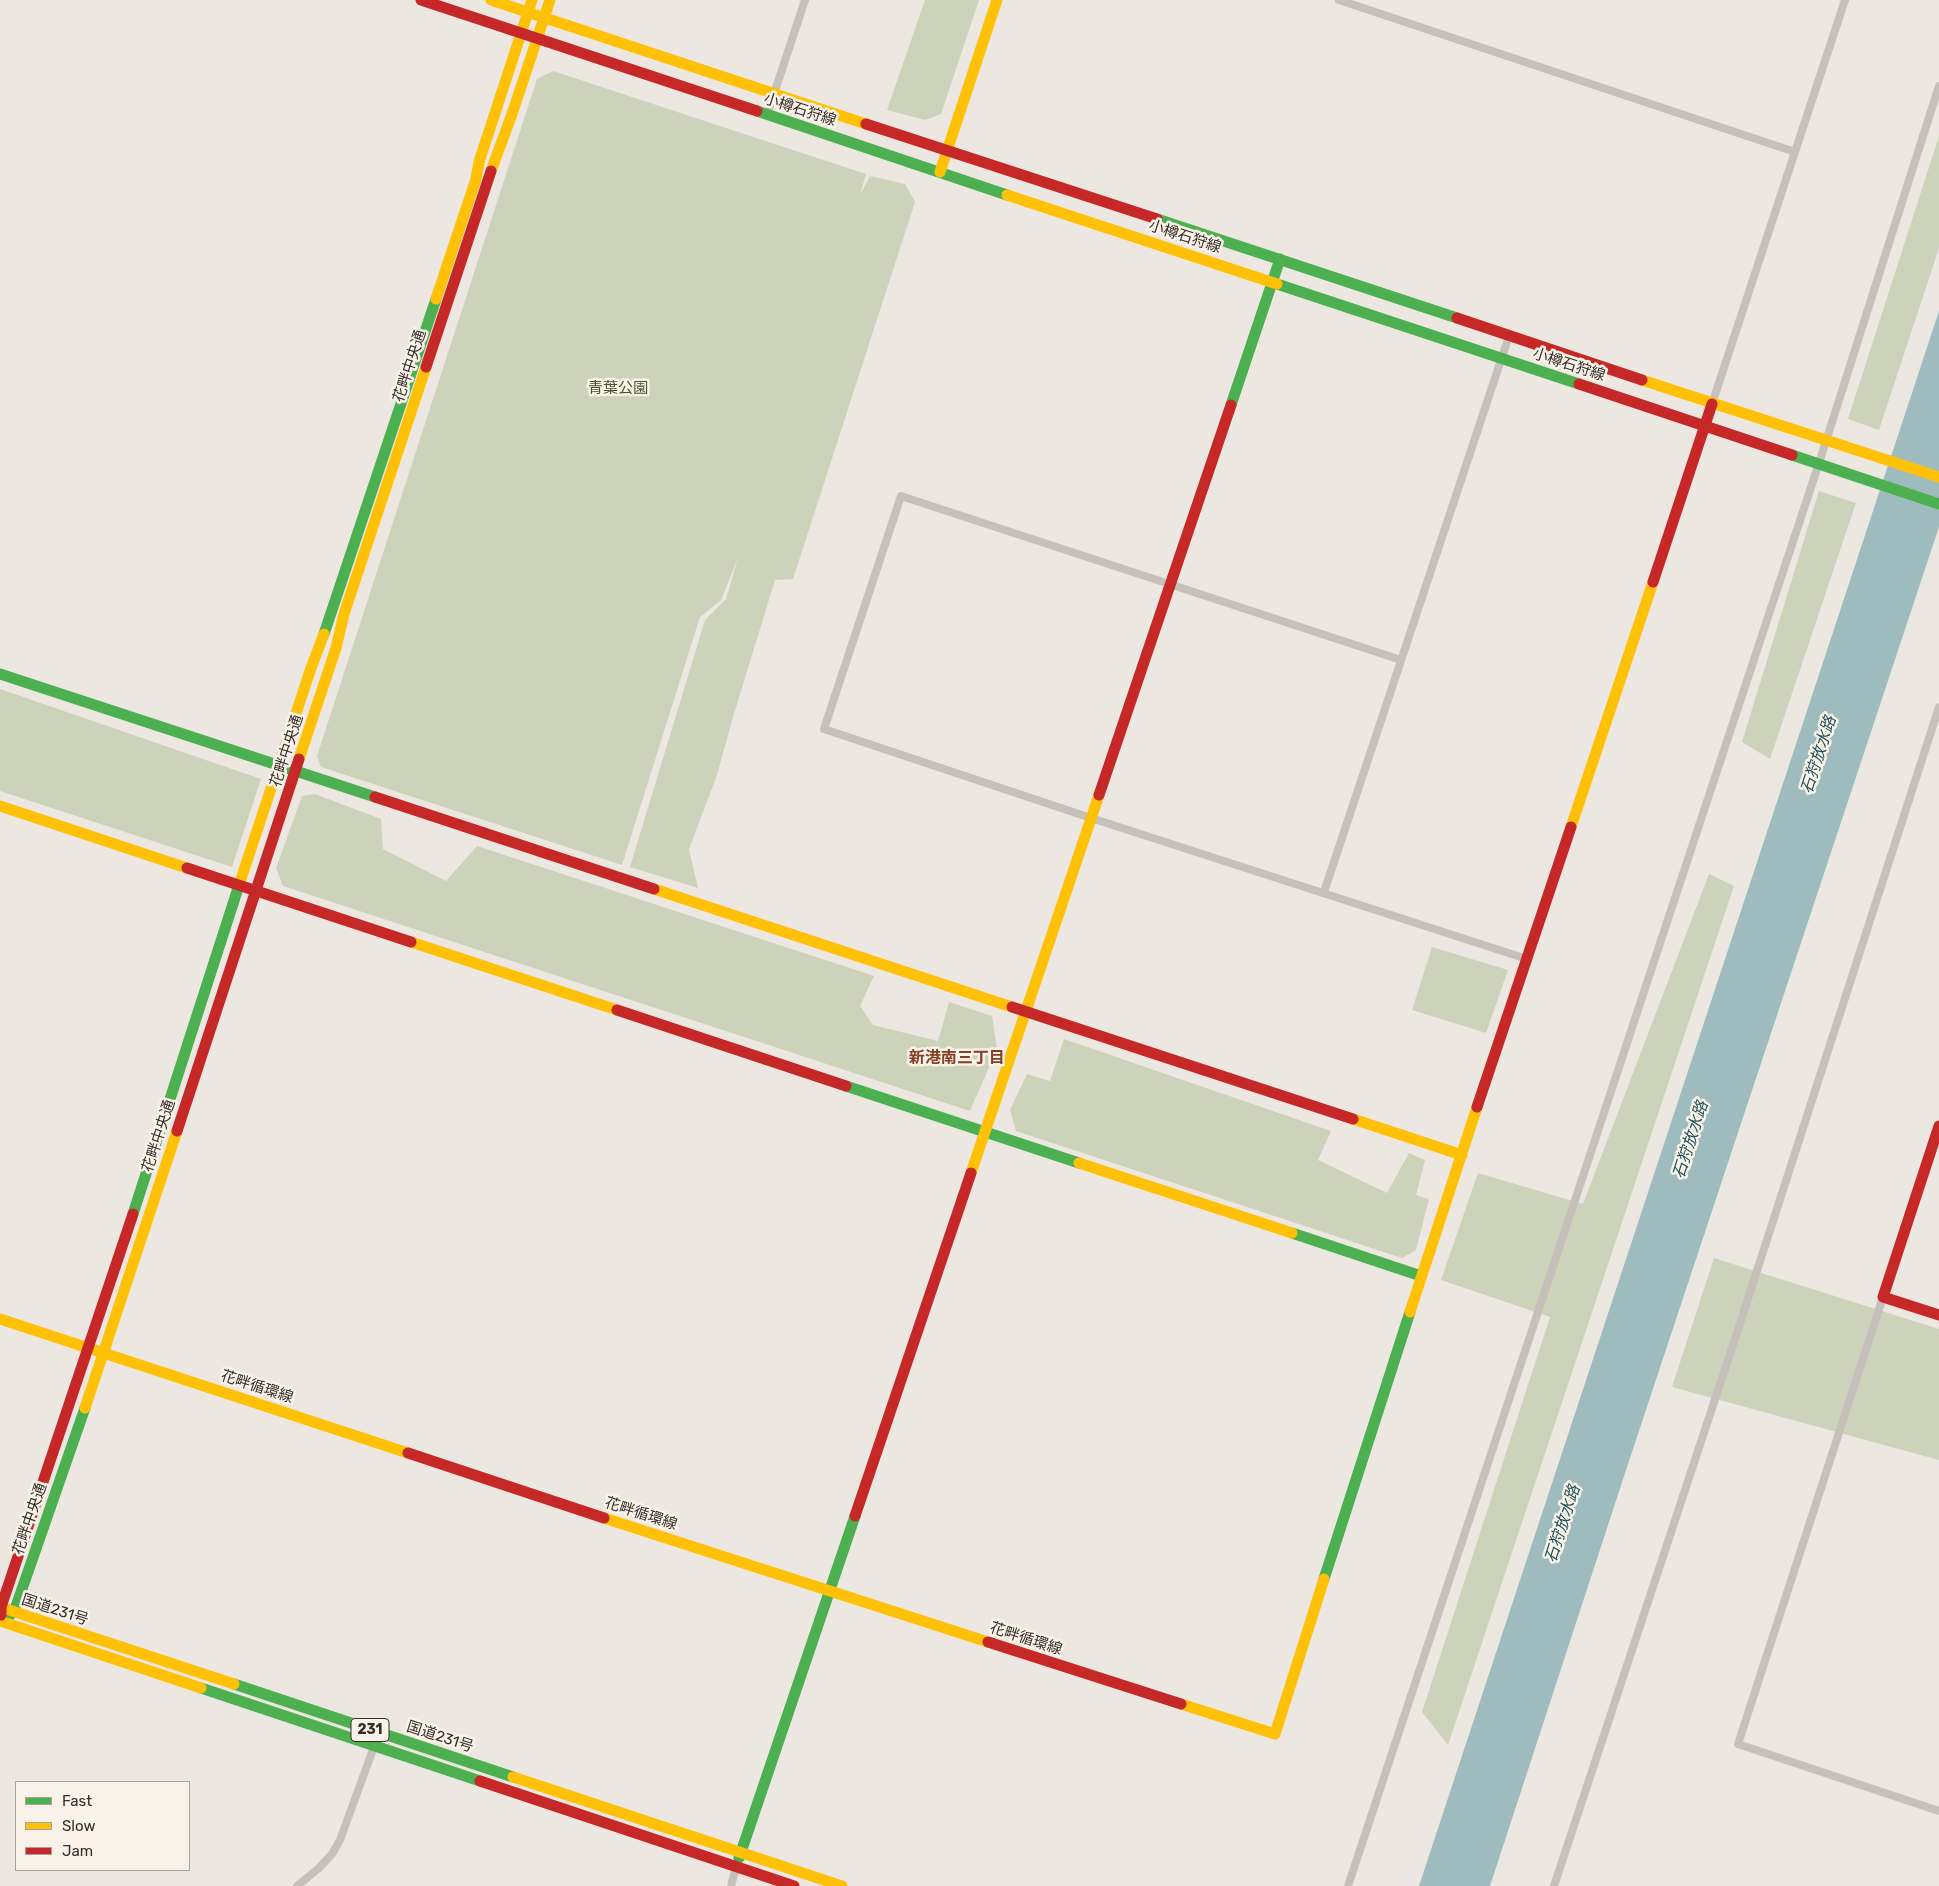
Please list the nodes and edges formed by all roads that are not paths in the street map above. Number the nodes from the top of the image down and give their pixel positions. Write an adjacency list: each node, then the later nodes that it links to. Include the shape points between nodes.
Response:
1 (421, 0): 11 (main road, 小樽石狩線)
2 (491, 0): 9 (main road, 小樽石狩線)
3 (532, 0): 9 (main road, 花畔中央通)
4 (550, 0): 10 (main road, 花畔中央通)
5 (805, 0): 14 (street)
6 (997, 0): 16 (main road)
7 (1339, 0): 17 (street)
8 (1846, 0): 17 (street)
9 (528, 12): 10 (main road, 小樽石狩線); 11 (main road, 花畔中央通)
10 (544, 18): 12 (main road, 花畔中央通); 14 (main road, 小樽石狩線)
11 (521, 33): 12 (main road, 小樽石狩線); 33 (main road, 花畔中央通, via 476,179)
12 (537, 39): 15 (main road, 小樽石狩線); 34 (main road, 花畔中央通, via 344,614)
13 (1939, 86): 25 (street)
14 (774, 94): 15 (street); 16 (main road, 小樽石狩線)
15 (767, 115): 18 (main road, 小樽石狩線)
16 (947, 151): 18 (main road); 19 (main road, 小樽石狩線)
17 (1796, 152): 23 (street)
18 (940, 172): 20 (main road, 小樽石狩線)
19 (1280, 259): 20 (main road); 21 (main road, 小樽石狩線)
20 (1273, 283): 22 (main road, 小樽石狩線); 29 (main road)
21 (1509, 336): 22 (street); 23 (main road, 小樽石狩線)
22 (1502, 358): 24 (main road, 小樽石狩線); 30 (street)
23 (1712, 404): 24 (main road); 25 (main road, 小樽石狩線)
24 (1705, 426): 26 (main road, 小樽石狩線); 40 (main road)
25 (1827, 440): 26 (street); 27 (main road, 小樽石狩線)
26 (1819, 463): 28 (main road, 小樽石狩線); 64 (street)
27 (1939, 477)
28 (1939, 504)
29 (1171, 584): 30 (street); 36 (main road); 36 (street, via 901,496 824,728)
30 (1401, 660): 39 (street)
31 (0, 674): 33 (main road)
32 (1939, 707): 65 (street)
33 (278, 766): 34 (main road); 37 (main road, 花畔中央通)
34 (296, 772): 38 (main road, 花畔中央通); 41 (main road)
35 (0, 806): 37 (main road)
36 (1091, 818): 39 (street); 41 (main road)
37 (239, 886): 38 (main road); 49 (main road, 花畔中央通)
38 (256, 892): 43 (main road); 50 (main road, 花畔中央通)
39 (1324, 892): 40 (street)
40 (1527, 959): 44 (main road)
41 (1025, 1011): 43 (main road); 44 (main road)
42 (1939, 1126): 46 (main road)
43 (984, 1131): 45 (main road); 51 (main road)
44 (1462, 1155): 45 (main road)
45 (1421, 1276): 51 (main road, 花畔循環線, via 1274,1734)
46 (1884, 1297): 47 (main road); 57 (street, via 1738,1744)
47 (1939, 1315)
48 (0, 1318): 49 (main road, 花畔循環線)
49 (89, 1348): 50 (main road, 花畔循環線); 52 (main road, 花畔中央通)
50 (104, 1353): 51 (main road, 花畔循環線); 53 (main road, 花畔中央通)
51 (830, 1592): 58 (main road)
52 (0, 1607): 53 (main road, 国道231号 / 231); 54 (main road, 花畔中央通)
53 (14, 1612): 54 (main road); 55 (main road, 国道231号 / 231)
54 (0, 1621): 56 (main road, 国道231号 / 231)
55 (378, 1733): 56 (street); 58 (main road, 国道231号 / 231)
56 (374, 1746): 59 (main road, 国道231号 / 231); 60 (street, via 340,1840 319,1868)
57 (1939, 1811)
58 (740, 1852): 59 (main road); 63 (main road, 国道231号 / 231)
59 (736, 1867): 61 (street); 62 (main road, 国道231号 / 231)
60 (297, 1886)
61 (731, 1886)
62 (794, 1886)
63 (842, 1886)
64 (1348, 1886)
65 (1554, 1886)

